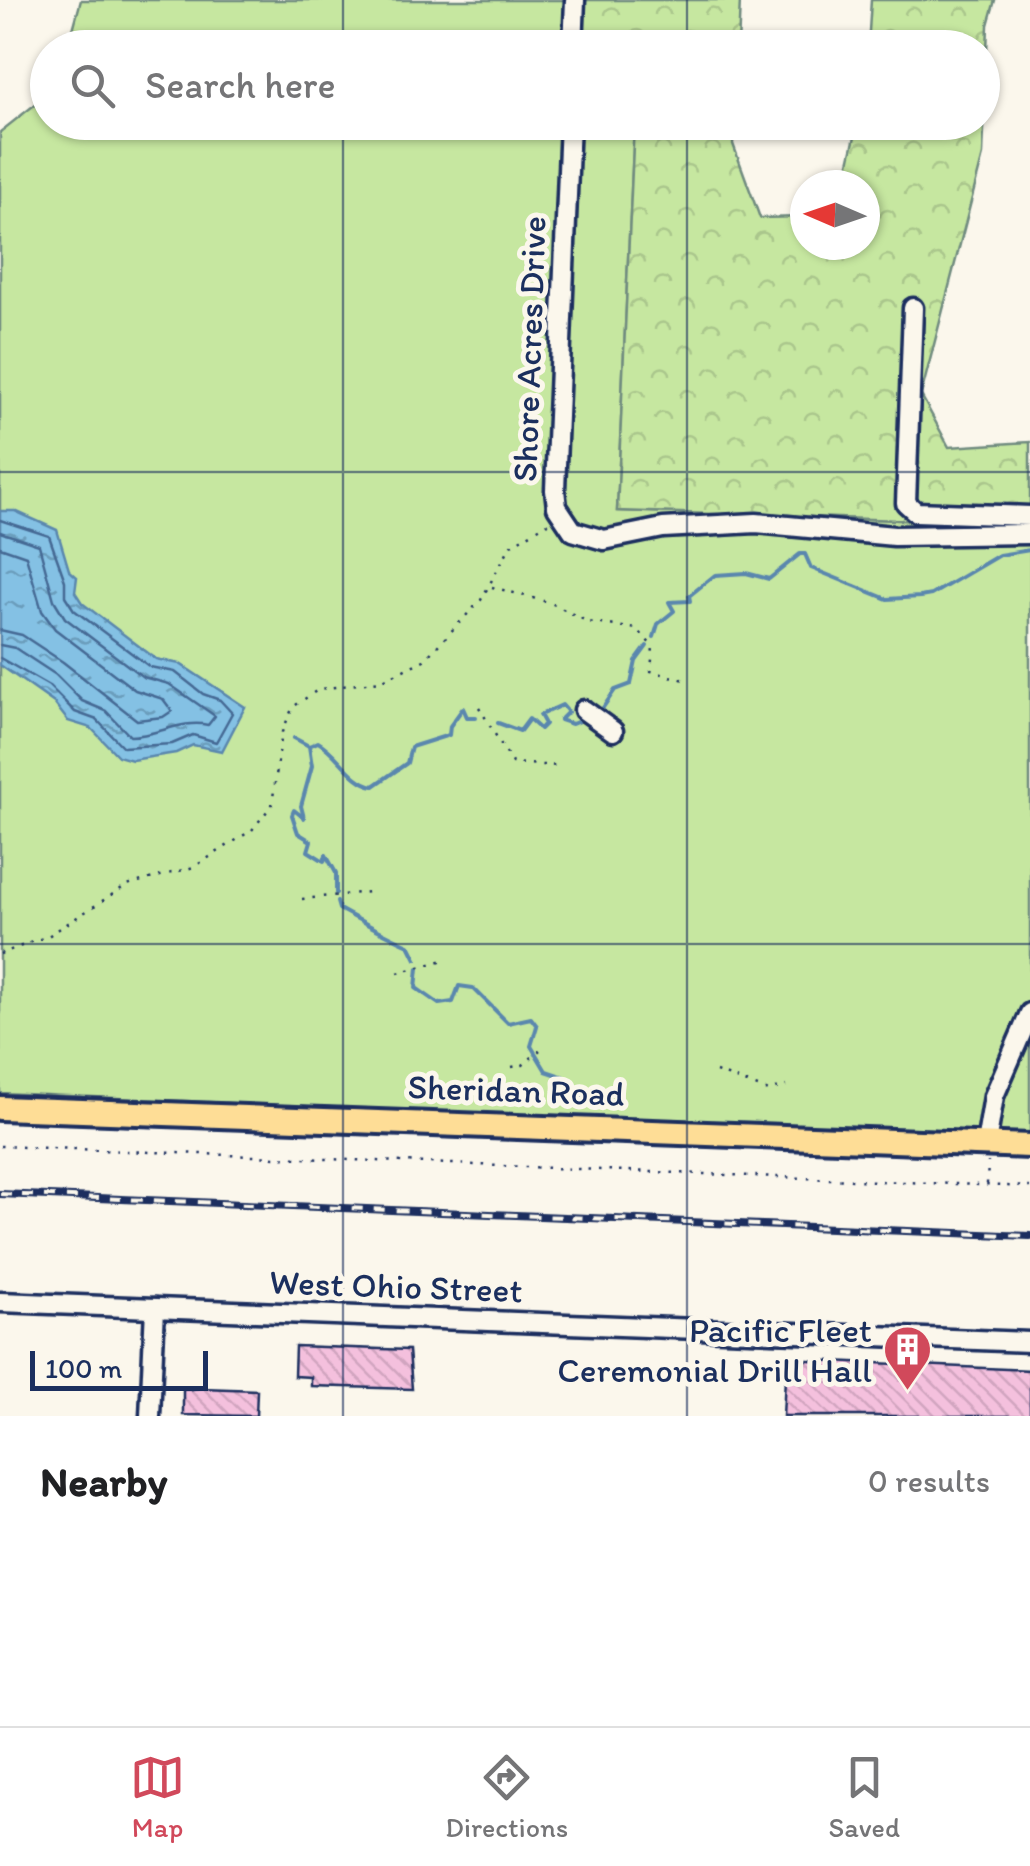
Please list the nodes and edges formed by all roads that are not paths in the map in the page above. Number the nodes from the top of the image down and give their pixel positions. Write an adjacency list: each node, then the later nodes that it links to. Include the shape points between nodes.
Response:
1 (575, 0): 2 (street)
2 (574, 30)
3 (569, 140): 6 (street, Shore Acres Drive, via 554,490 572,530 604,540 662,528 756,523 894,536)
4 (912, 308): 5 (street, via 906,503 916,512)
5 (1030, 516)
6 (1030, 534)
7 (584, 710): 8 (street)
8 (613, 732)
9 (1030, 1013): 11 (street, via 994,1096)
10 (0, 1108): 11 (main road, Sheridan Road)
11 (986, 1144): 12 (main road, Sheridan Road)
12 (1030, 1146)
13 (0, 1302): 14 (street, West Ohio Street)
14 (155, 1308): 15 (street, West Ohio Street); 16 (street)
15 (1030, 1342)
16 (150, 1416)

